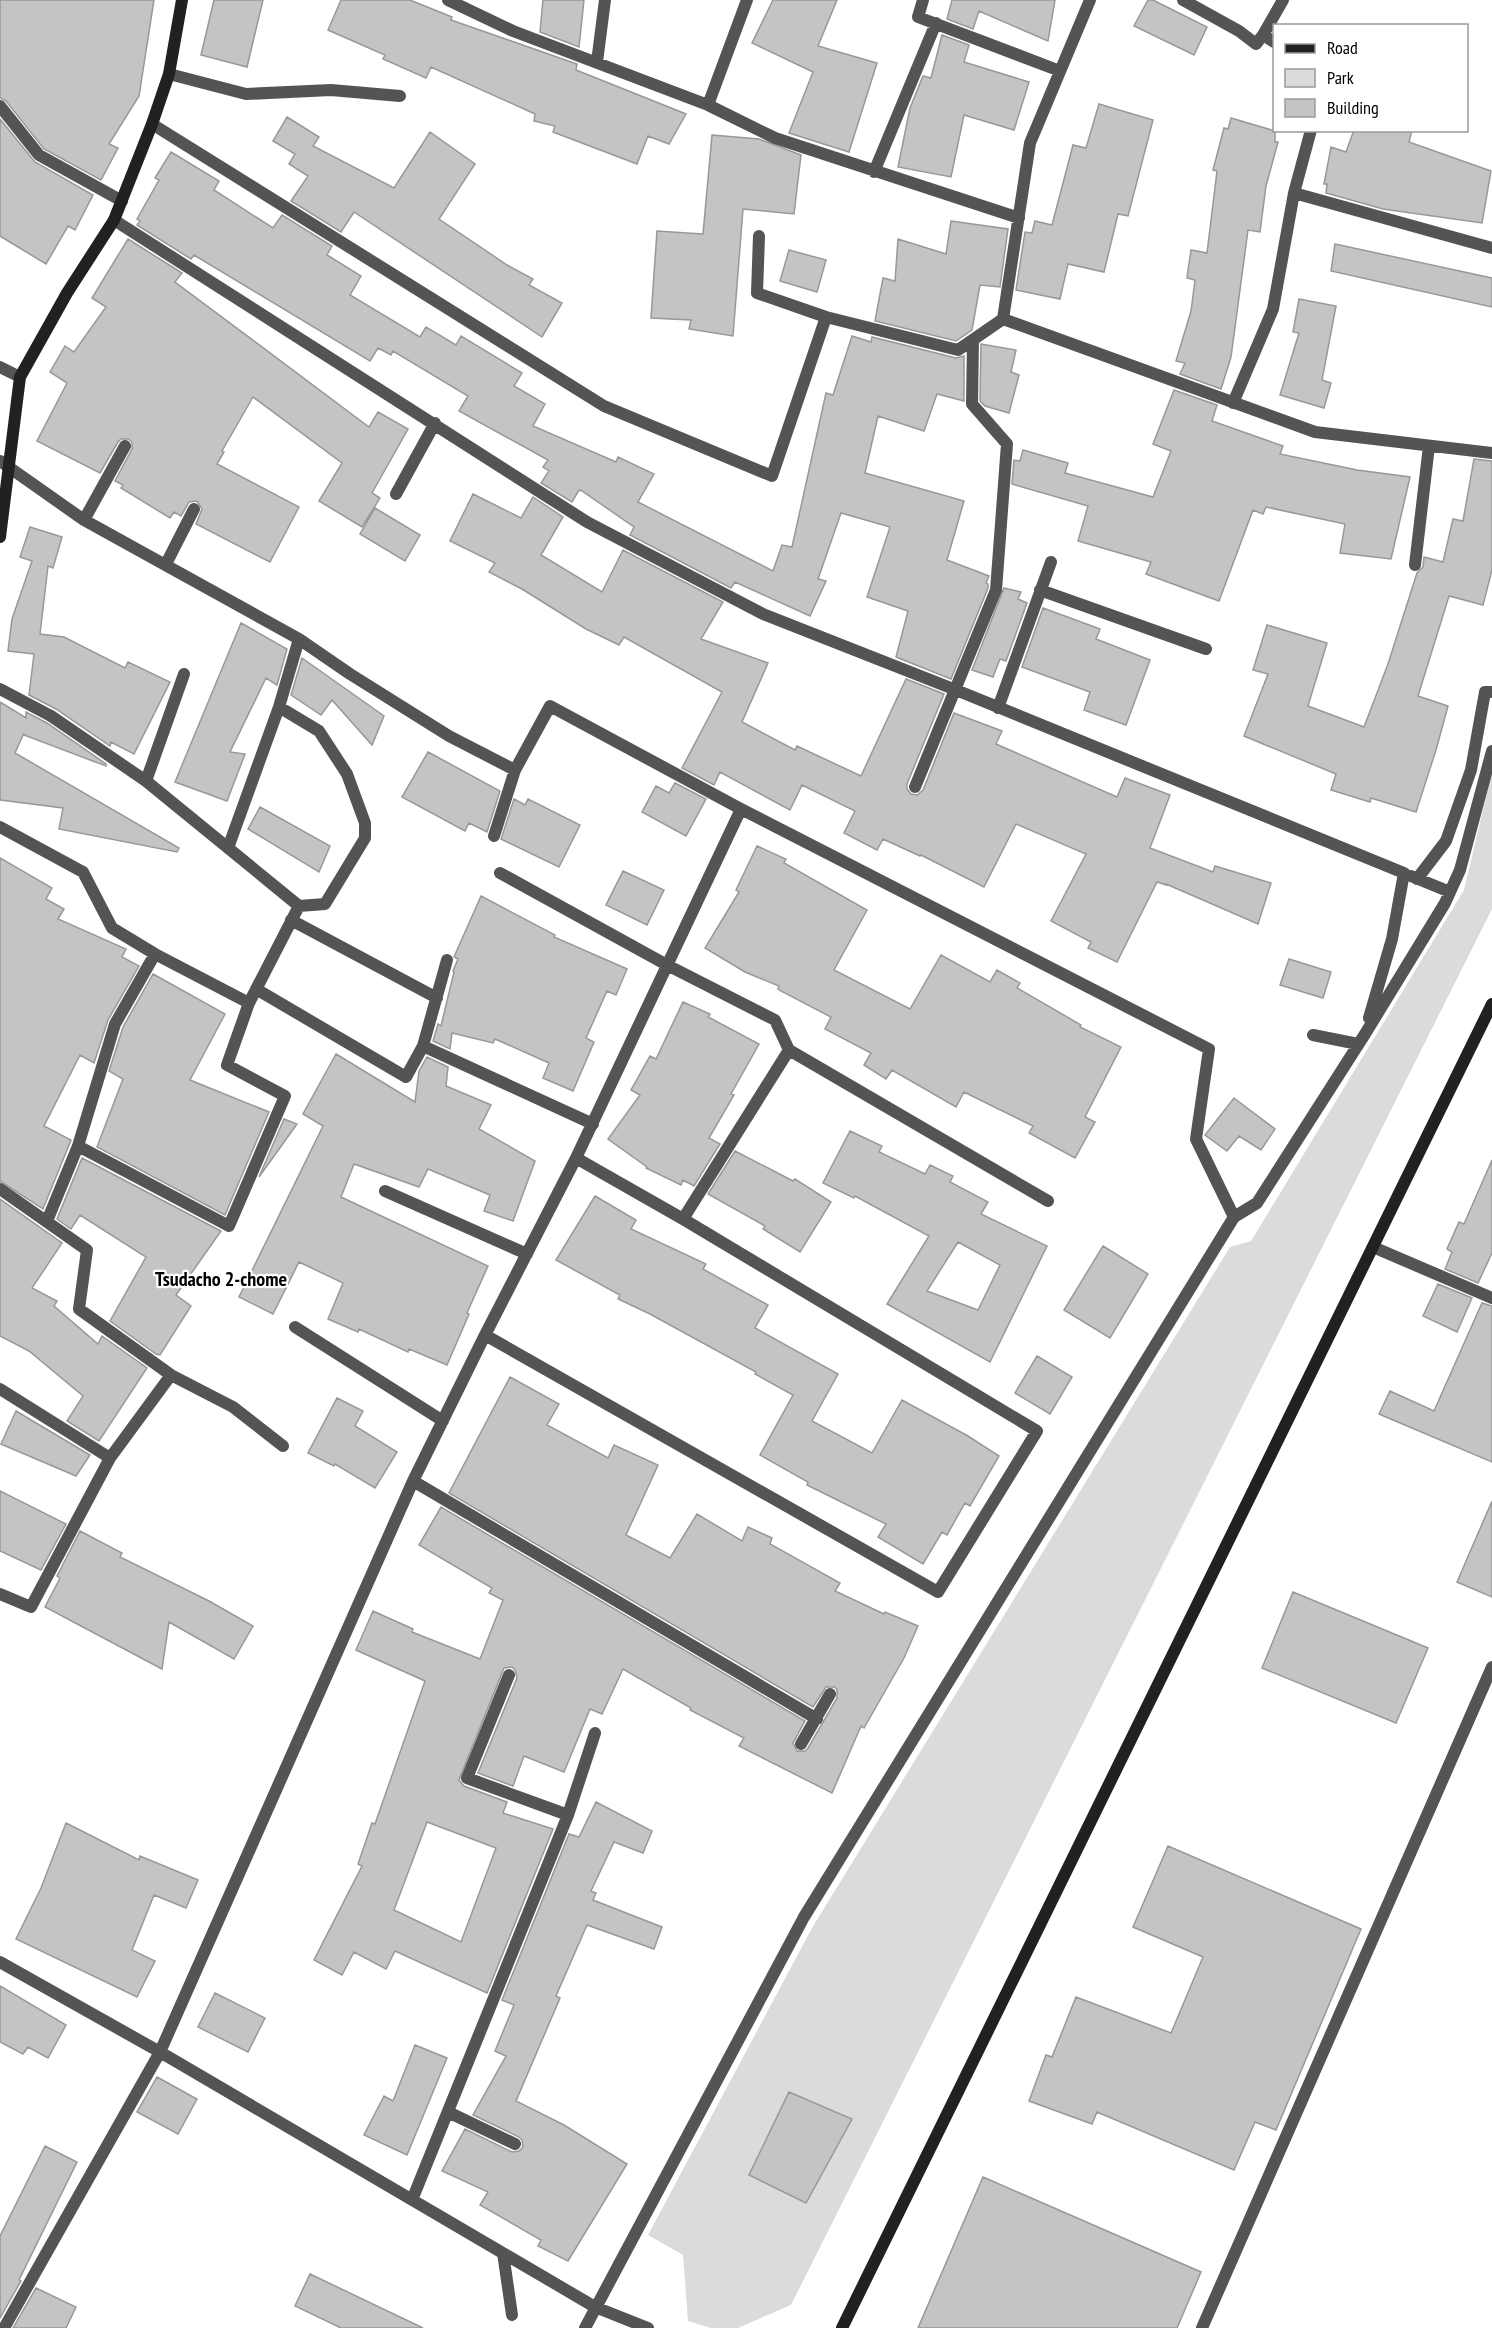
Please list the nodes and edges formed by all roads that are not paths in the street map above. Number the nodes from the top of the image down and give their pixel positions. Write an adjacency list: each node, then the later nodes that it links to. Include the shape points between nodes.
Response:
1 (182, 0): 14 (street)
2 (448, 0): 12 (street, via 513,31)
3 (605, 0): 12 (street)
4 (747, 0): 16 (street)
5 (923, 0): 9 (street, via 918,16)
6 (1089, 0): 13 (street)
7 (1183, 0): 11 (street, via 1256,44)
8 (1283, 0): 10 (street)
9 (936, 23): 13 (street); 20 (street)
10 (1274, 24)
11 (1269, 39)
12 (597, 62): 16 (street)
13 (1060, 71): 23 (street, via 1030,143)
14 (169, 74): 15 (street, via 246,93 331,90); 18 (street)
15 (400, 96)
16 (708, 105): 20 (street, via 775,138)
17 (0, 106): 22 (street, via 39,155)
18 (152, 124): 22 (street); 27 (street, via 604,406 772,476)
19 (1310, 132): 21 (street)
20 (874, 172): 23 (street)
21 (1294, 193): 26 (street); 32 (street, via 1273,309)
22 (122, 201): 24 (street)
23 (1019, 218): 28 (street)
24 (114, 220): 31 (street); 33 (street)
25 (759, 236): 27 (street, via 757,293)
26 (1492, 248)
27 (826, 317): 29 (street, via 958,350)
28 (1003, 319): 29 (street); 32 (street)
29 (973, 340): 50 (street, via 972,404 1007,444 996,591)
30 (0, 367): 31 (street)
31 (20, 377): 37 (street)
32 (1233, 403): 35 (street, via 1316,432)
33 (435, 423): 38 (street); 50 (street, via 587,522 763,614)
34 (125, 446): 40 (street)
35 (1429, 446): 36 (street); 44 (street)
36 (1492, 453)
37 (4, 463): 40 (street); 41 (street)
38 (396, 494)
39 (194, 509): 43 (street)
40 (84, 520): 43 (street)
41 (0, 537)
42 (1051, 562): 45 (street)
43 (166, 564): 46 (street)
44 (1415, 565)
45 (1040, 590): 47 (street); 53 (street)
46 (299, 639): 52 (street); 55 (street, via 448,736)
47 (1206, 649)
48 (184, 674): 58 (street)
49 (0, 689): 58 (street, via 51,716)
50 (956, 690): 53 (street); 59 (street)
51 (1492, 692): 56 (street, via 1485,692)
52 (279, 707): 63 (street); 68 (street, via 319,731 347,774 365,823 365,838 325,904)
53 (998, 708): 65 (street)
54 (1492, 751): 57 (street)
55 (515, 770): 60 (street, via 550,706); 62 (street)
56 (1471, 770): 57 (street); 66 (street, via 1446,841)
57 (1486, 777): 67 (street)
58 (146, 782): 63 (street)
59 (915, 787)
60 (741, 809): 72 (street); 87 (street, via 1209,1049 1196,1138)
61 (0, 827): 70 (street, via 83,872 112,928)
62 (494, 837)
63 (228, 848): 68 (street)
64 (500, 873): 72 (street)
65 (1404, 873): 66 (street); 78 (street, via 1392,939)
66 (1417, 879): 67 (street)
67 (1450, 892): 78 (street)
68 (299, 906): 69 (street)
69 (291, 920): 73 (street); 74 (street)
70 (155, 954): 75 (street); 82 (street, via 115,1024)
71 (447, 960): 74 (street)
72 (667, 965): 80 (street, via 775,1020); 81 (street)
73 (256, 988): 75 (street); 79 (street, via 406,1077)
74 (437, 998): 79 (street)
75 (249, 1003): 82 (street, via 226,1065 285,1096 229,1226)
76 (1492, 1004): 90 (street)
77 (1313, 1035): 78 (street)
78 (1362, 1039): 87 (street, via 1257,1203)
79 (423, 1046): 81 (street)
80 (789, 1050): 86 (street); 88 (street)
81 (593, 1124): 83 (street)
82 (78, 1146): 89 (street)
83 (576, 1158): 88 (street); 91 (street)
84 (0, 1189): 89 (street)
85 (385, 1191): 91 (street)
86 (1048, 1202)
87 (1234, 1217): 115 (street, via 804,1917)
88 (683, 1219): 94 (street, via 1037,1431 938,1592)
89 (47, 1221): 95 (street, via 87,1250 79,1309)
90 (1373, 1247): 92 (street); 120 (street)
91 (527, 1254): 94 (street)
92 (1492, 1298)
93 (295, 1327): 97 (street)
94 (485, 1335): 97 (street)
95 (171, 1375): 98 (street, via 233,1407); 99 (street)
96 (0, 1389): 99 (street)
97 (443, 1421): 100 (street)
98 (283, 1446)
99 (110, 1458): 101 (street, via 31,1607)
100 (413, 1481): 105 (street); 110 (street)
101 (0, 1594)
102 (1492, 1667): 121 (street)
103 (509, 1675): 108 (street, via 467,1778)
104 (831, 1694): 105 (street)
105 (817, 1719): 107 (street)
106 (595, 1733): 108 (street)
107 (801, 1744)
108 (568, 1815): 111 (street)
109 (0, 1962): 110 (street)
110 (160, 2052): 113 (street); 117 (street)
111 (448, 2112): 112 (street); 113 (street)
112 (515, 2144)
113 (412, 2200): 114 (street)
114 (502, 2253): 115 (street); 116 (street)
115 (595, 2307): 118 (street); 119 (street)
116 (512, 2315)
117 (4, 2328)
118 (585, 2328)
119 (648, 2328)
120 (842, 2328)
121 (1202, 2328)

